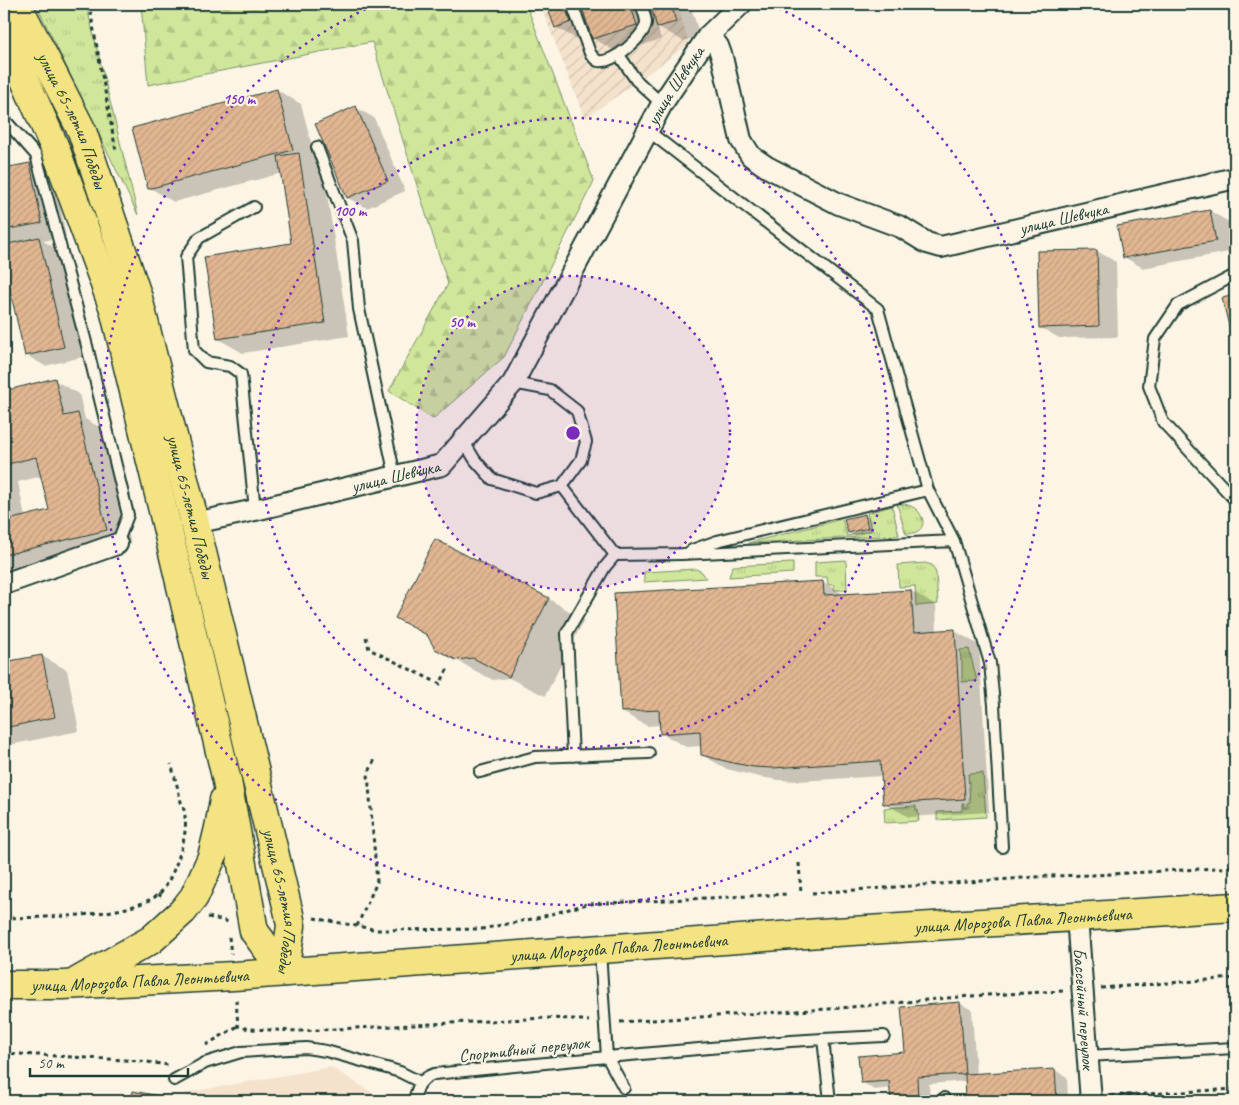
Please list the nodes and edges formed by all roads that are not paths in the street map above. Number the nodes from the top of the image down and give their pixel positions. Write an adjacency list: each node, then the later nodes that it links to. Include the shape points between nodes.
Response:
1 (17, 4): 22 (main road, улица 65-летия Победы, via 82,131 138,298)
2 (572, 4): 7 (lane, via 594,59 609,60)
3 (641, 4): 7 (lane, via 646,24 644,30)
4 (741, 4): 6 (street)
5 (4, 33): 31 (main road, улица 65-летия Победы, via 56,148 114,309)
6 (708, 36): 8 (street, улица Шевчука); 12 (street, улица Шевчука, via 722,56 742,140 751,156 767,168 839,204 901,227 927,243 941,247)
7 (619, 55): 8 (lane, via 636,80)
8 (662, 104): 10 (street, улица Шевчука)
9 (4, 119): 24 (lane, via 36,155 87,346 128,515)
10 (647, 130): 15 (street, улица Шевчука); 19 (lane, via 878,309)
11 (317, 147): 17 (lane, via 353,241 358,308)
12 (1235, 178)
13 (254, 207): 21 (lane, via 199,238 186,257 194,350 206,362 230,366 241,374)
14 (1235, 275): 20 (lane, via 1178,305 1155,339 1149,386 1163,422)
15 (513, 383): 16 (street, улица Шевчука); 18 (lane, via 550,390 577,411 586,442 581,460)
16 (463, 440): 17 (street, улица Шевчука, via 442,465); 18 (lane, via 474,460 492,480 536,493)
17 (395, 476): 21 (street, улица Шевчука)
18 (562, 486): 26 (lane)
19 (928, 490): 23 (lane); 25 (lane, via 717,541)
20 (1235, 500)
21 (255, 510): 22 (street, улица Шевчука)
22 (195, 522): 36 (main road, улица 65-летия Победы, via 289,914 291,926)
23 (954, 541): 25 (lane); 32 (lane, via 990,663)
24 (117, 544): 27 (street)
25 (682, 554): 26 (lane)
26 (615, 555): 29 (lane, via 605,566 567,633)
27 (4, 584)
28 (649, 753): 29 (lane)
29 (573, 756): 30 (lane, via 535,757)
30 (480, 772)
31 (227, 781): 36 (main road, улица 65-летия Победы, via 254,931); 37 (main road, via 212,857 194,897 151,940)
32 (1002, 847)
33 (1235, 907): 34 (main road, улица Морозова Павла Леонтьевича)
34 (1077, 917): 35 (main road, улица Морозова Павла Леонтьевича); 42 (street, Бассейный переулок)
35 (600, 950): 36 (main road, улица Морозова Павла Леонтьевича); 43 (lane, Спортивный переулок)
36 (284, 972): 37 (main road, улица Морозова Павла Леонтьевича)
37 (72, 984): 38 (main road, улица Морозова Павла Леонтьевича)
38 (4, 985)
39 (884, 1036): 40 (lane)
40 (823, 1040): 43 (lane); 49 (lane)
41 (1235, 1048): 42 (lane)
42 (1087, 1056): 47 (street, Бассейный переулок)
43 (607, 1057): 45 (lane, Спортивный переулок, via 434,1074); 46 (lane)
44 (174, 1080): 45 (lane, via 205,1063 241,1052 306,1048 390,1069)
45 (420, 1082): 48 (lane)
46 (624, 1088)
47 (1091, 1099)
48 (414, 1101)
49 (830, 1101)

